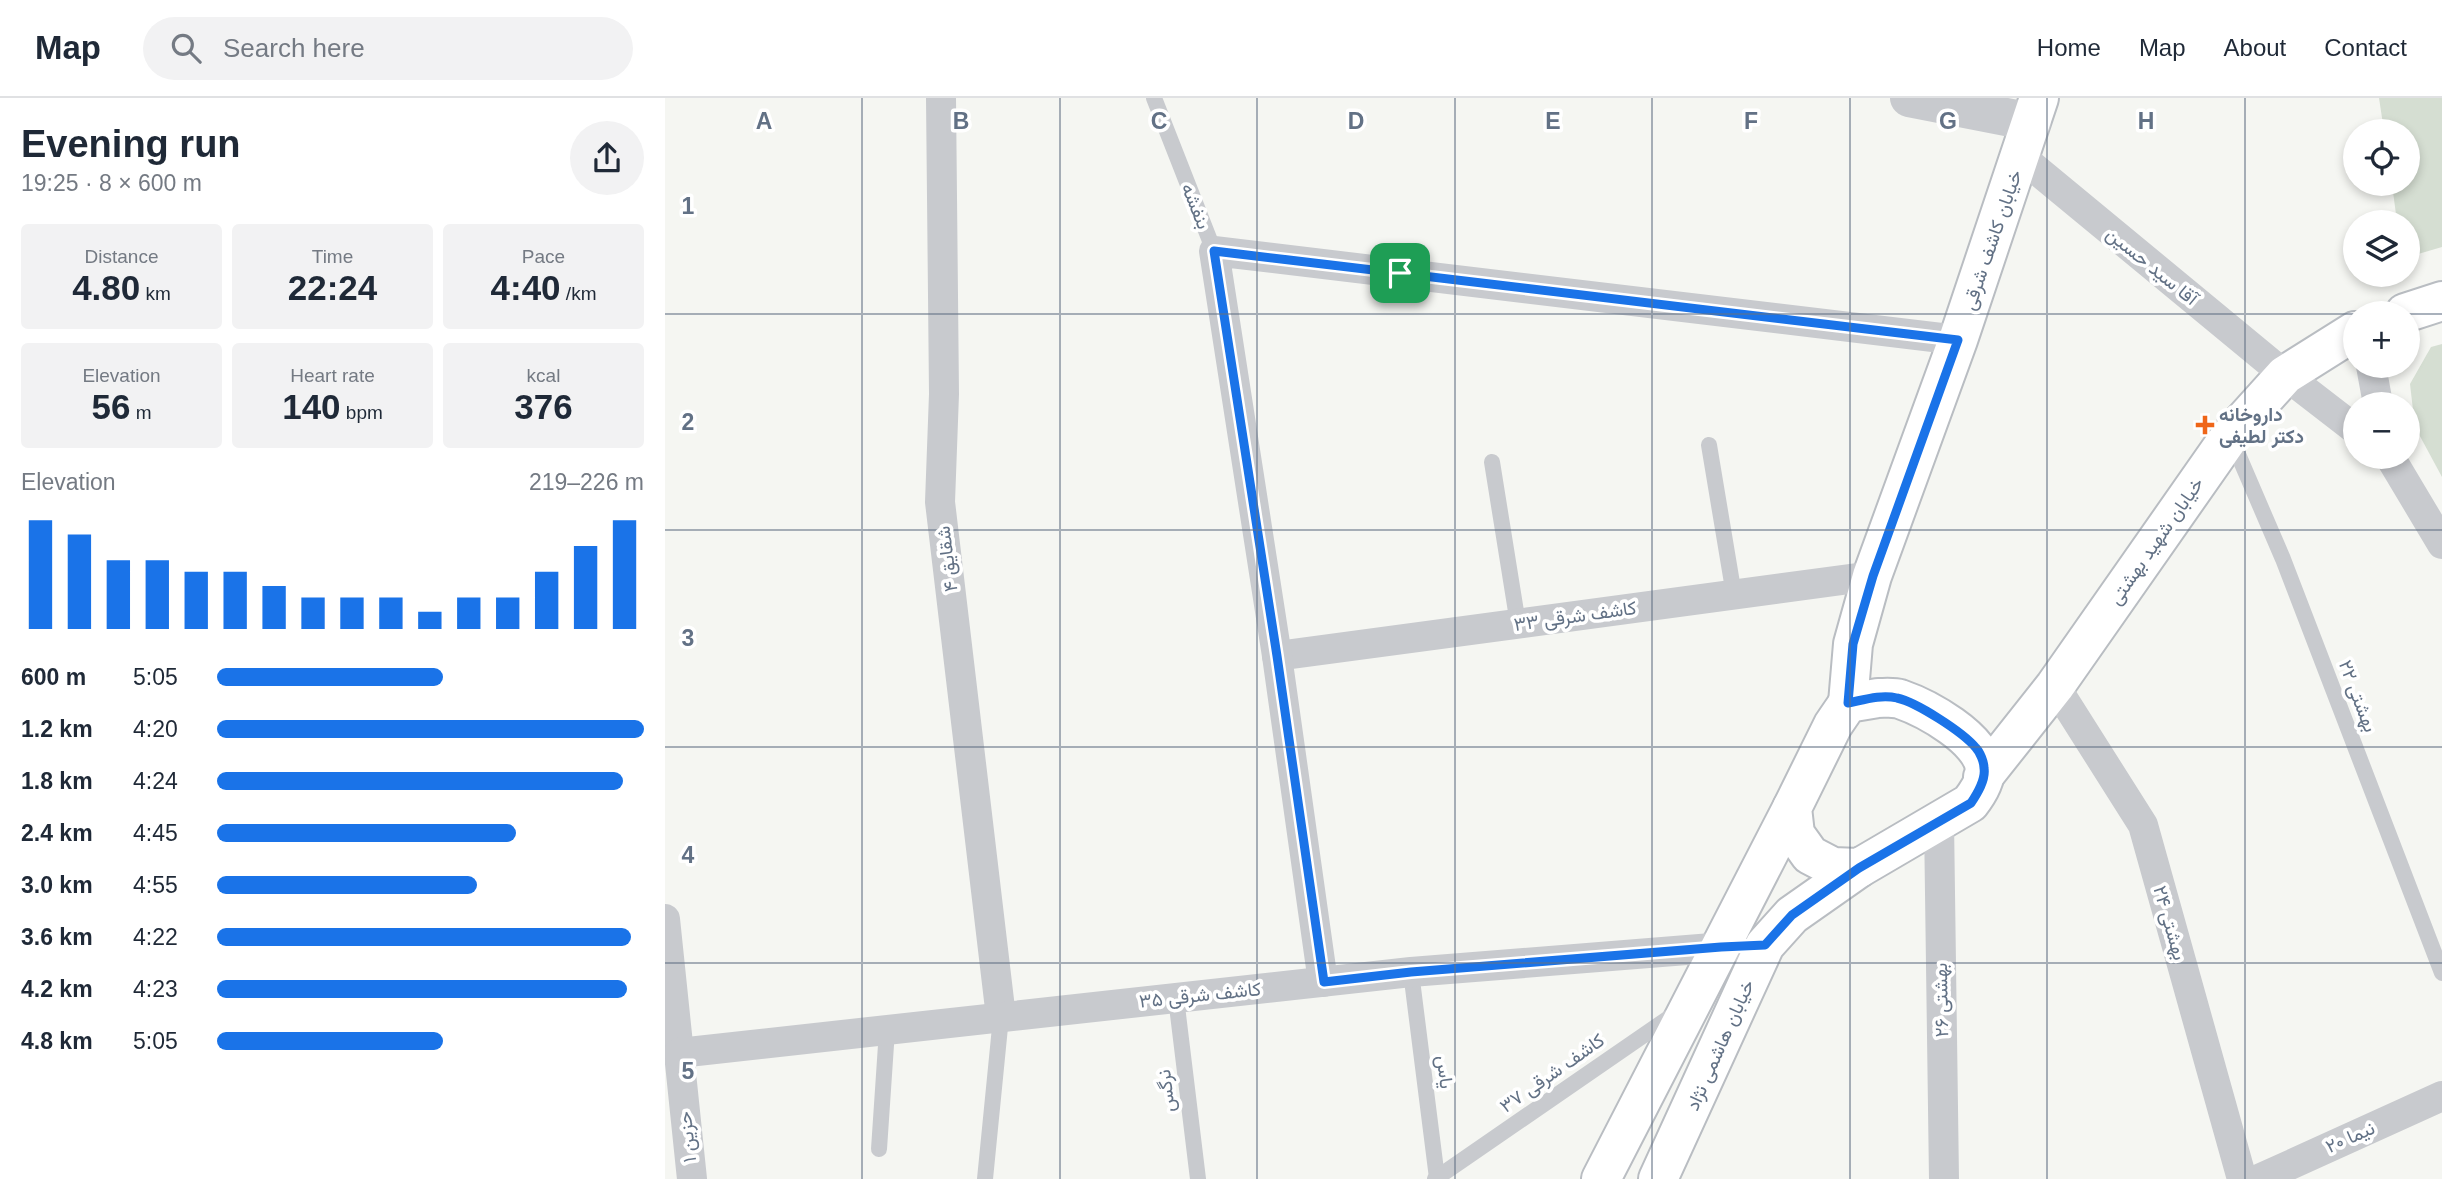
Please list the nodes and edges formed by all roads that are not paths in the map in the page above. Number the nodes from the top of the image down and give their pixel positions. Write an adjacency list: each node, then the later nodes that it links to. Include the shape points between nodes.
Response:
1 (941, 98): 35 (street, شقایق ۴, via 944,394 940,502)
2 (1154, 98): 5 (lane, بنفشه)
3 (1909, 98): 4 (street)
4 (2030, 125): 9 (main road, خیابان کاشف شرقی); 10 (street, آقا سید حسین)
5 (1214, 251): 9 (street); 20 (street, بنفشه)
6 (2442, 301): 7 (main road)
7 (2420, 308)
8 (2343, 339): 10 (main road, خیابان شهید بهشتی)
9 (1958, 340): 17 (main road, خیابان کاشف شرقی)
10 (2285, 375): 11 (street, آقا سید حسین); 12 (main road, خیابان شهید بهشتی)
11 (2343, 420)
12 (2230, 436): 21 (main road, خیابان شهید بهشتی); 31 (lane, بهشتی ۲۲, via 2283,559)
13 (1709, 445): 18 (lane)
14 (1492, 462): 19 (lane)
15 (2398, 469): 16 (street)
16 (2439, 533)
17 (1873, 576): 18 (street, کاشف شرقی ۳۳); 22 (main road, خیابان کاشف شرقی, via 1853,644)
18 (1734, 595): 19 (street, کاشف شرقی ۳۳)
19 (1518, 624): 20 (street, کاشف شرقی ۳۳)
20 (1277, 656): 32 (street, بنفشه)
21 (2055, 686): 23 (main road, خیابان شهید بهشتی); 47 (street, بهشتی ۲۴, via 2143,825)
22 (1848, 703): 23 (main road, via 1898,698 1934,717 1979,750); 24 (main road)
23 (1983, 777): 25 (main road, via 1971,803)
24 (1792, 808): 26 (main road, via 1795,834 1810,855 1833,867); 29 (main road)
25 (1939, 821): 26 (main road); 46 (street, بهشتی ۲۶)
26 (1859, 868): 28 (main road, خیابان هاشمی نژاد, via 1792,915)
27 (665, 919): 37 (street, حزین ۱)
28 (1765, 945): 29 (street, کاشف شرقی ۳۵); 45 (main road, خیابان هاشمی نژاد)
29 (1721, 947): 30 (street, کاشف شرقی ۳۵); 34 (main road)
30 (1411, 972): 32 (street, کاشف شرقی ۳۵); 43 (lane, یاس)
31 (2442, 973)
32 (1324, 982): 33 (street, کاشف شرقی ۳۵)
33 (1176, 998): 35 (street, کاشف شرقی ۳۵); 42 (lane, نرگس)
34 (1693, 1001): 43 (lane, کاشف شرقی ۳۷); 44 (main road)
35 (1001, 1017): 36 (street, کاشف شرقی ۳۵); 41 (lane)
36 (887, 1030): 37 (street, کاشف شرقی ۳۵); 39 (lane)
37 (679, 1053): 40 (street, حزین ۱)
38 (2442, 1096): 48 (street, نیما ۲۰)
39 (879, 1149)
40 (691, 1179)
41 (985, 1179)
42 (1198, 1179)
43 (1436, 1179)
44 (1601, 1179)
45 (1658, 1179)
46 (1944, 1179)
47 (2242, 1179)
48 (2259, 1179)

